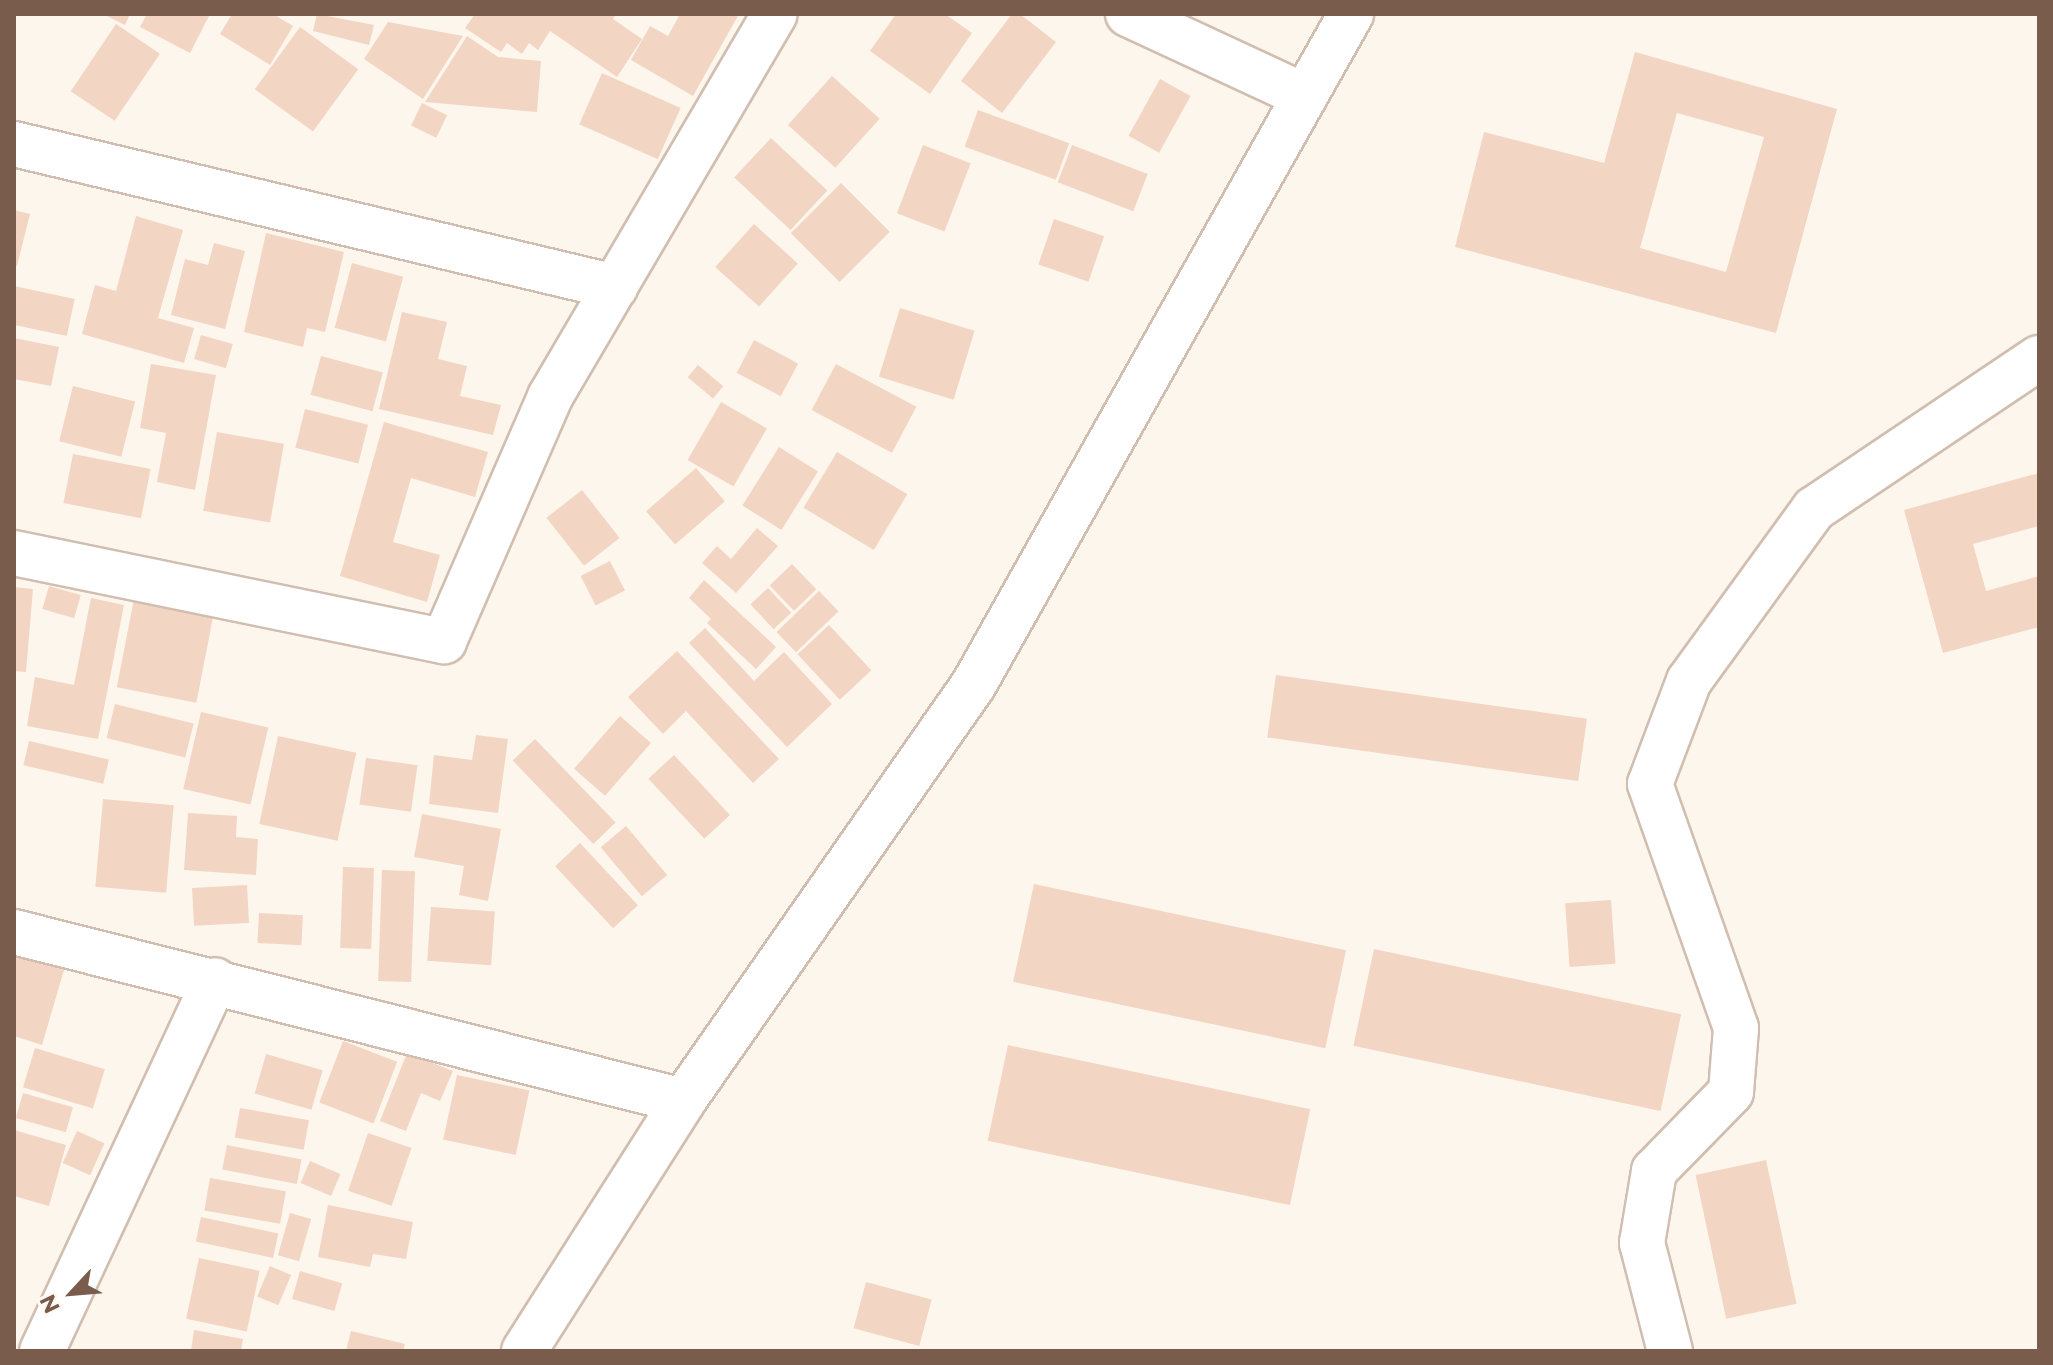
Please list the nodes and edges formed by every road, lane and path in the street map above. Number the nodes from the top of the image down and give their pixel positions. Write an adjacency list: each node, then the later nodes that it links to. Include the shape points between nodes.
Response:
1 (775, 14): 6 (street)
2 (1128, 14): 4 (street)
3 (1351, 14): 4 (street)
4 (1305, 96): 11 (street, via 974,684)
5 (14, 144): 6 (street)
6 (615, 287): 8 (street, via 550,397 444,641)
7 (2039, 358): 14 (street, via 1814,509 1689,681 1650,784 1736,1028 1731,1092 1654,1171 1642,1243)
8 (14, 553)
9 (14, 932): 10 (street)
10 (215, 980): 11 (street); 12 (street)
11 (683, 1101): 13 (street)
12 (42, 1351)
13 (524, 1351)
14 (1670, 1351)

